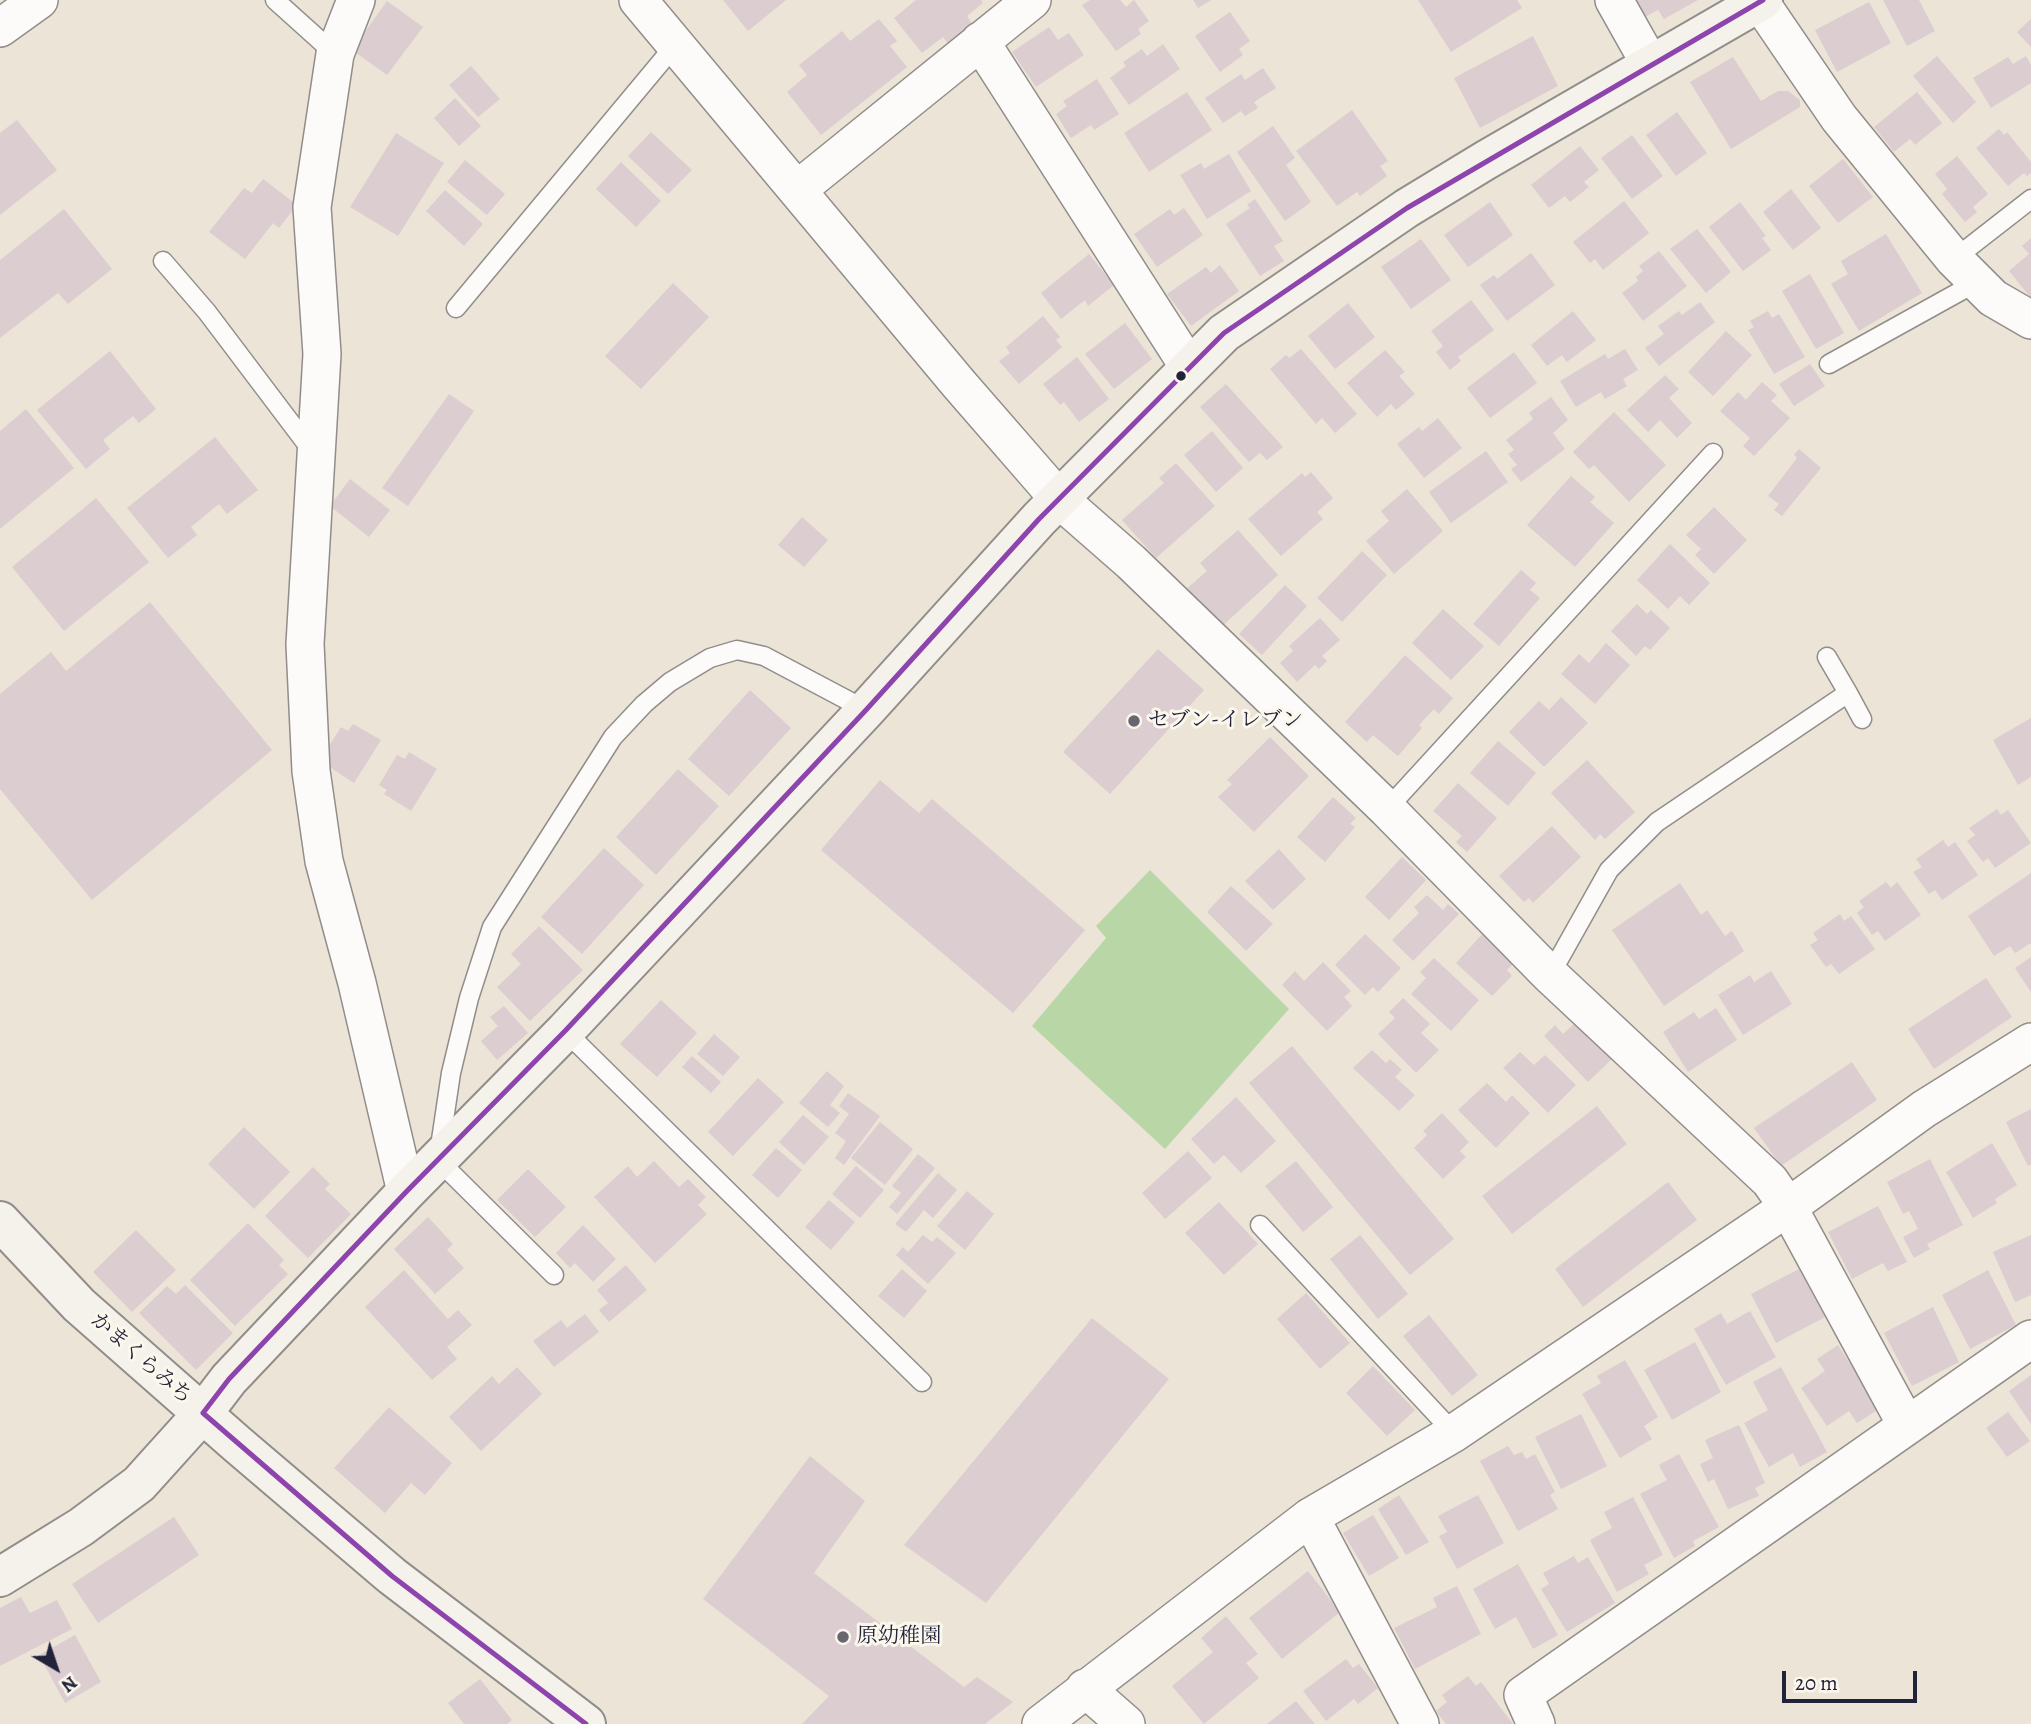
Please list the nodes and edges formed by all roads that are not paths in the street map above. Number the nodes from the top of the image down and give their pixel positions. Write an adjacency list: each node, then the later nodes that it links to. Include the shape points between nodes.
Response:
1 (39, 0): 8 (street)
2 (275, 0): 11 (lane)
3 (356, 0): 11 (street)
4 (638, 0): 10 (street)
5 (1032, 0): 9 (street)
6 (1614, 0): 12 (street)
7 (1762, 1): 12 (street); 16 (street, via 1839,118)
8 (0, 28)
9 (980, 41): 13 (street); 20 (street)
10 (676, 44): 13 (street); 17 (lane)
11 (335, 54): 22 (street, via 312,207 322,354)
12 (1650, 64): 20 (street, via 1407,208 1224,333)
13 (797, 190): 23 (street)
14 (2031, 199): 16 (lane)
15 (163, 261): 22 (lane)
16 (1966, 270): 18 (street, via 1993,298); 19 (lane)
17 (456, 308)
18 (2031, 320)
19 (1829, 363)
20 (1189, 367): 23 (street)
21 (1713, 453): 28 (lane)
22 (316, 457): 33 (street, via 305,644 311,771 324,861)
23 (1059, 499): 26 (street); 28 (street, via 1131,562)
24 (1827, 657): 25 (lane)
25 (1848, 693): 27 (lane); 29 (lane, via 1657,822 1609,870)
26 (866, 710): 30 (street); 32 (lane, via 764,656 737,650 709,657 670,682 636,712 613,737 492,927 451,1073)
27 (1862, 719)
28 (1387, 809): 29 (street)
29 (1550, 975): 34 (street, via 1770,1181)
30 (565, 1031): 32 (street); 39 (lane)
31 (2031, 1042): 34 (street, via 1924,1109)
32 (438, 1160): 33 (street); 37 (lane)
33 (406, 1192): 40 (street, via 229,1379)
34 (1788, 1207): 41 (street); 42 (street)
35 (0, 1221): 40 (street, かまくらみち, via 79,1305)
36 (1261, 1225): 42 (lane)
37 (554, 1275)
38 (2031, 1339): 41 (street)
39 (922, 1382)
40 (203, 1413): 44 (street, via 139,1484); 46 (street, かまくらみち)
41 (1907, 1426): 50 (street, via 1523,1695)
42 (1454, 1433): 43 (street)
43 (1310, 1517): 45 (street); 49 (street)
44 (0, 1577)
45 (1085, 1688): 47 (street); 48 (street)
46 (567, 1719)
47 (1041, 1724)
48 (1126, 1724)
49 (1420, 1724)
50 (1536, 1724)

